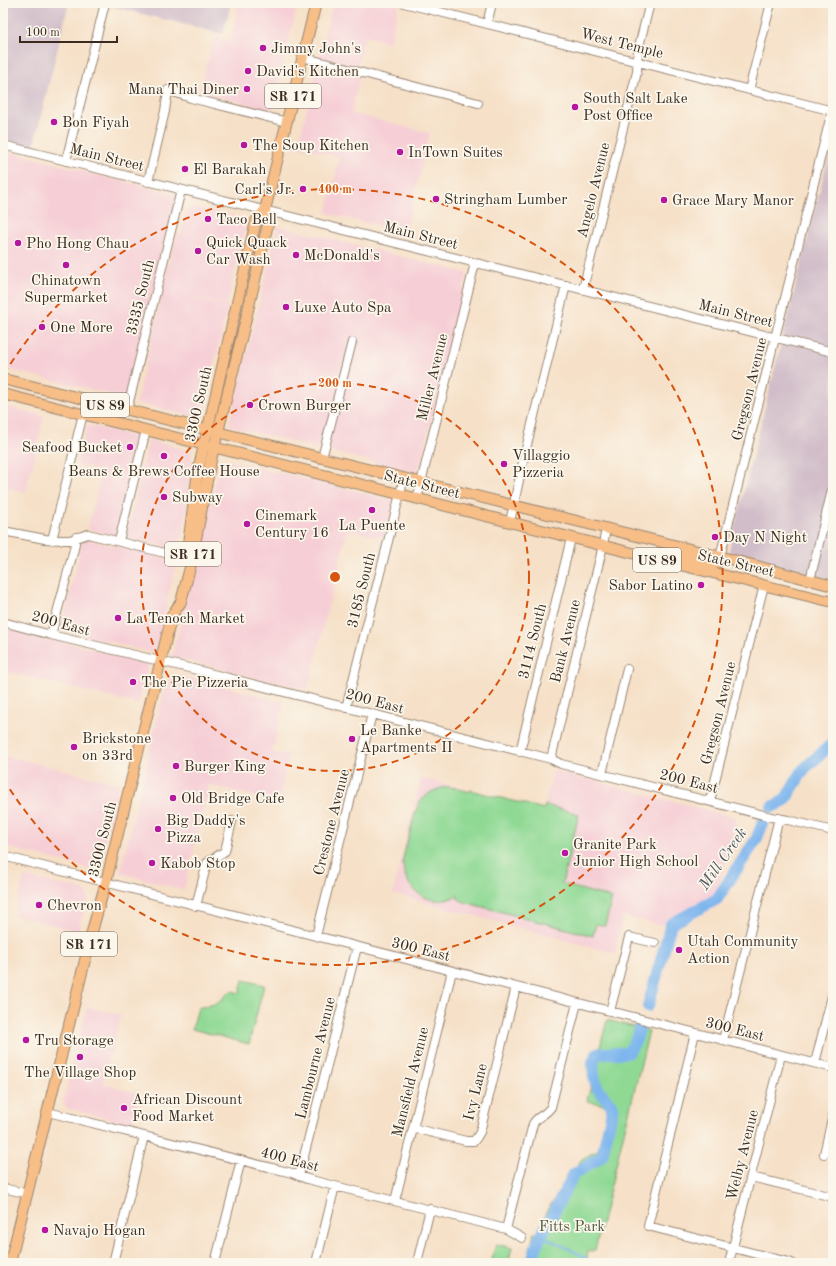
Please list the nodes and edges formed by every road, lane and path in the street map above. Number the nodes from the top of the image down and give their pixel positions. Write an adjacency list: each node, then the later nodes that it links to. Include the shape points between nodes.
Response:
1 (105, 3): 15 (street)
2 (316, 3): 8 (main road, 3300 South / SR 171)
3 (404, 3): 7 (street, West Temple)
4 (492, 3): 7 (street)
5 (650, 3): 9 (street, Angelo Avenue, via 638,50)
6 (771, 3): 10 (street)
7 (486, 24): 9 (street, West Temple)
8 (302, 57): 11 (street); 13 (main road, 3300 South / SR 171)
9 (638, 62): 10 (street, West Temple); 21 (street, Angelo Avenue)
10 (749, 90): 12 (street, West Temple)
11 (478, 103)
12 (833, 111): 22 (street, Gregson Avenue)
13 (287, 122): 16 (street, via 168,90); 18 (main road, 3300 South / SR 171)
14 (3, 146): 15 (street, Main Street)
15 (66, 161): 16 (street, Main Street)
16 (148, 182): 17 (street, Main Street)
17 (181, 190): 18 (street, Main Street); 27 (street, 3335 South)
18 (265, 210): 19 (street, Main Street); 30 (main road, 3300 South / SR 171, via 256,221); 31 (main road, 3300 South / SR 171, via 268,224)
19 (475, 263): 20 (street, Main Street); 36 (street, Miller Avenue)
20 (566, 285): 21 (street, Main Street); 40 (street)
21 (583, 289): 22 (street, Main Street)
22 (776, 338): 24 (street, Main Street); 49 (street, Gregson Avenue)
23 (352, 342): 34 (street)
24 (833, 352)
25 (3, 379): 27 (main road, State Street / US 89)
26 (3, 394): 28 (main road, State Street / US 89)
27 (127, 410): 30 (main road, State Street / US 89)
28 (83, 414): 29 (main road, State Street / US 89); 46 (street)
29 (146, 430): 32 (main road, State Street / US 89); 47 (street)
30 (207, 430): 31 (main road, State Street / US 89); 32 (main road, 3300 South / SR 171)
31 (217, 433): 33 (main road, 3300 South / SR 171); 34 (main road, State Street / US 89)
32 (204, 444): 33 (main road, State Street / US 89); 50 (main road, 3300 South / SR 171)
33 (214, 447): 38 (main road, State Street / US 89); 56 (main road, 3300 South / SR 171, via 192,560)
34 (322, 458): 35 (main road, State Street / US 89)
35 (404, 478): 36 (main road, State Street / US 89); 38 (street, 3185 South)
36 (420, 483): 39 (street, Miller Avenue); 40 (main road, State Street / US 89)
37 (833, 486): 52 (street)
38 (400, 494): 39 (main road, State Street / US 89); 61 (street, 3185 South)
39 (417, 499): 41 (main road, State Street / US 89)
40 (514, 506): 41 (street); 42 (main road, State Street / US 89)
41 (510, 522): 45 (main road, State Street / US 89)
42 (606, 529): 48 (street, Bank Avenue); 49 (main road, State Street / US 89)
43 (3, 531): 46 (street)
44 (76, 537): 46 (street, via 70,540); 47 (street, via 88,534); 58 (street)
45 (571, 538): 48 (main road, State Street / US 89); 63 (street, 3114 South)
46 (52, 540)
47 (119, 541): 50 (street)
48 (602, 546): 51 (main road, State Street / US 89); 64 (street, Bank Avenue)
49 (720, 557): 51 (main road, via 718,563 714,564 681,556); 52 (main road, State Street / US 89)
50 (186, 558): 56 (main road, 3300 South / SR 171, via 176,602)
51 (670, 563): 53 (main road, State Street / US 89)
52 (810, 580): 54 (main road, State Street / US 89)
53 (764, 585): 55 (main road, State Street / US 89); 66 (street, Gregson Avenue)
54 (833, 586)
55 (833, 602)
56 (177, 609): 59 (main road, 3300 South / SR 171, via 172,615)
57 (3, 622): 58 (street, 200 East)
58 (51, 635): 59 (street, 200 East)
59 (161, 661): 61 (street, 200 East); 71 (main road, 3300 South / SR 171)
60 (627, 669): 65 (street)
61 (346, 708): 62 (street, 200 East)
62 (372, 714): 63 (street, 200 East); 73 (street, Crestone Avenue)
63 (520, 752): 64 (street, 200 East)
64 (551, 759): 65 (street, 200 East)
65 (602, 774): 66 (street, 200 East)
66 (710, 801): 67 (street, 200 East)
67 (779, 818): 69 (street, 200 East); 82 (street)
68 (232, 821): 72 (street, via 225,851 207,863)
69 (833, 831)
70 (3, 856): 71 (street, 300 East)
71 (106, 882): 72 (street, 300 East); 86 (main road, 3300 South / SR 171)
72 (196, 906): 73 (street, 300 East)
73 (316, 936): 75 (street, 300 East)
74 (655, 944): 80 (street, via 629,937)
75 (357, 946): 76 (street, 300 East); 92 (street, Lambourne Avenue)
76 (452, 971): 77 (street, 300 East); 88 (street, Mansfield Avenue)
77 (516, 987): 79 (street, 300 East); 88 (street, Ivy Lane, via 477,1137 474,1141 466,1141)
78 (833, 992): 84 (street)
79 (577, 1003): 80 (street, 300 East); 100 (street, via 551,1107 533,1124)
80 (610, 1011): 81 (street, 300 East)
81 (695, 1033): 82 (street, 300 East); 102 (street, via 648,1226)
82 (724, 1040): 83 (street, 300 East)
83 (781, 1055): 84 (street, 300 East); 93 (street, Welby Avenue)
84 (815, 1063): 85 (street, 300 East)
85 (833, 1068)
86 (48, 1112): 89 (street, 400 East); 96 (main road, 3300 South / SR 171)
87 (833, 1115): 90 (street)
88 (413, 1128): 98 (street, Mansfield Avenue)
89 (144, 1136): 91 (street, 400 East); 106 (street)
90 (824, 1154)
91 (241, 1160): 92 (street, 400 East); 107 (street)
92 (300, 1176): 94 (street, 400 East)
93 (751, 1177): 97 (street); 102 (street, Welby Avenue)
94 (335, 1186): 98 (street, 400 East); 108 (street)
95 (3, 1188): 96 (street)
96 (28, 1194): 105 (main road, 3300 South / SR 171)
97 (833, 1197)
98 (395, 1201): 99 (street, 400 East)
99 (430, 1209): 100 (street, 400 East); 109 (street)
100 (506, 1229): 101 (street, 400 East)
101 (522, 1238)
102 (733, 1248): 110 (street, Welby Avenue); 111 (street)
103 (3, 1262): 104 (street)
104 (7, 1263)
105 (10, 1263)
106 (113, 1263)
107 (215, 1263)
108 (316, 1263)
109 (417, 1263)
110 (729, 1263)
111 (792, 1263)

